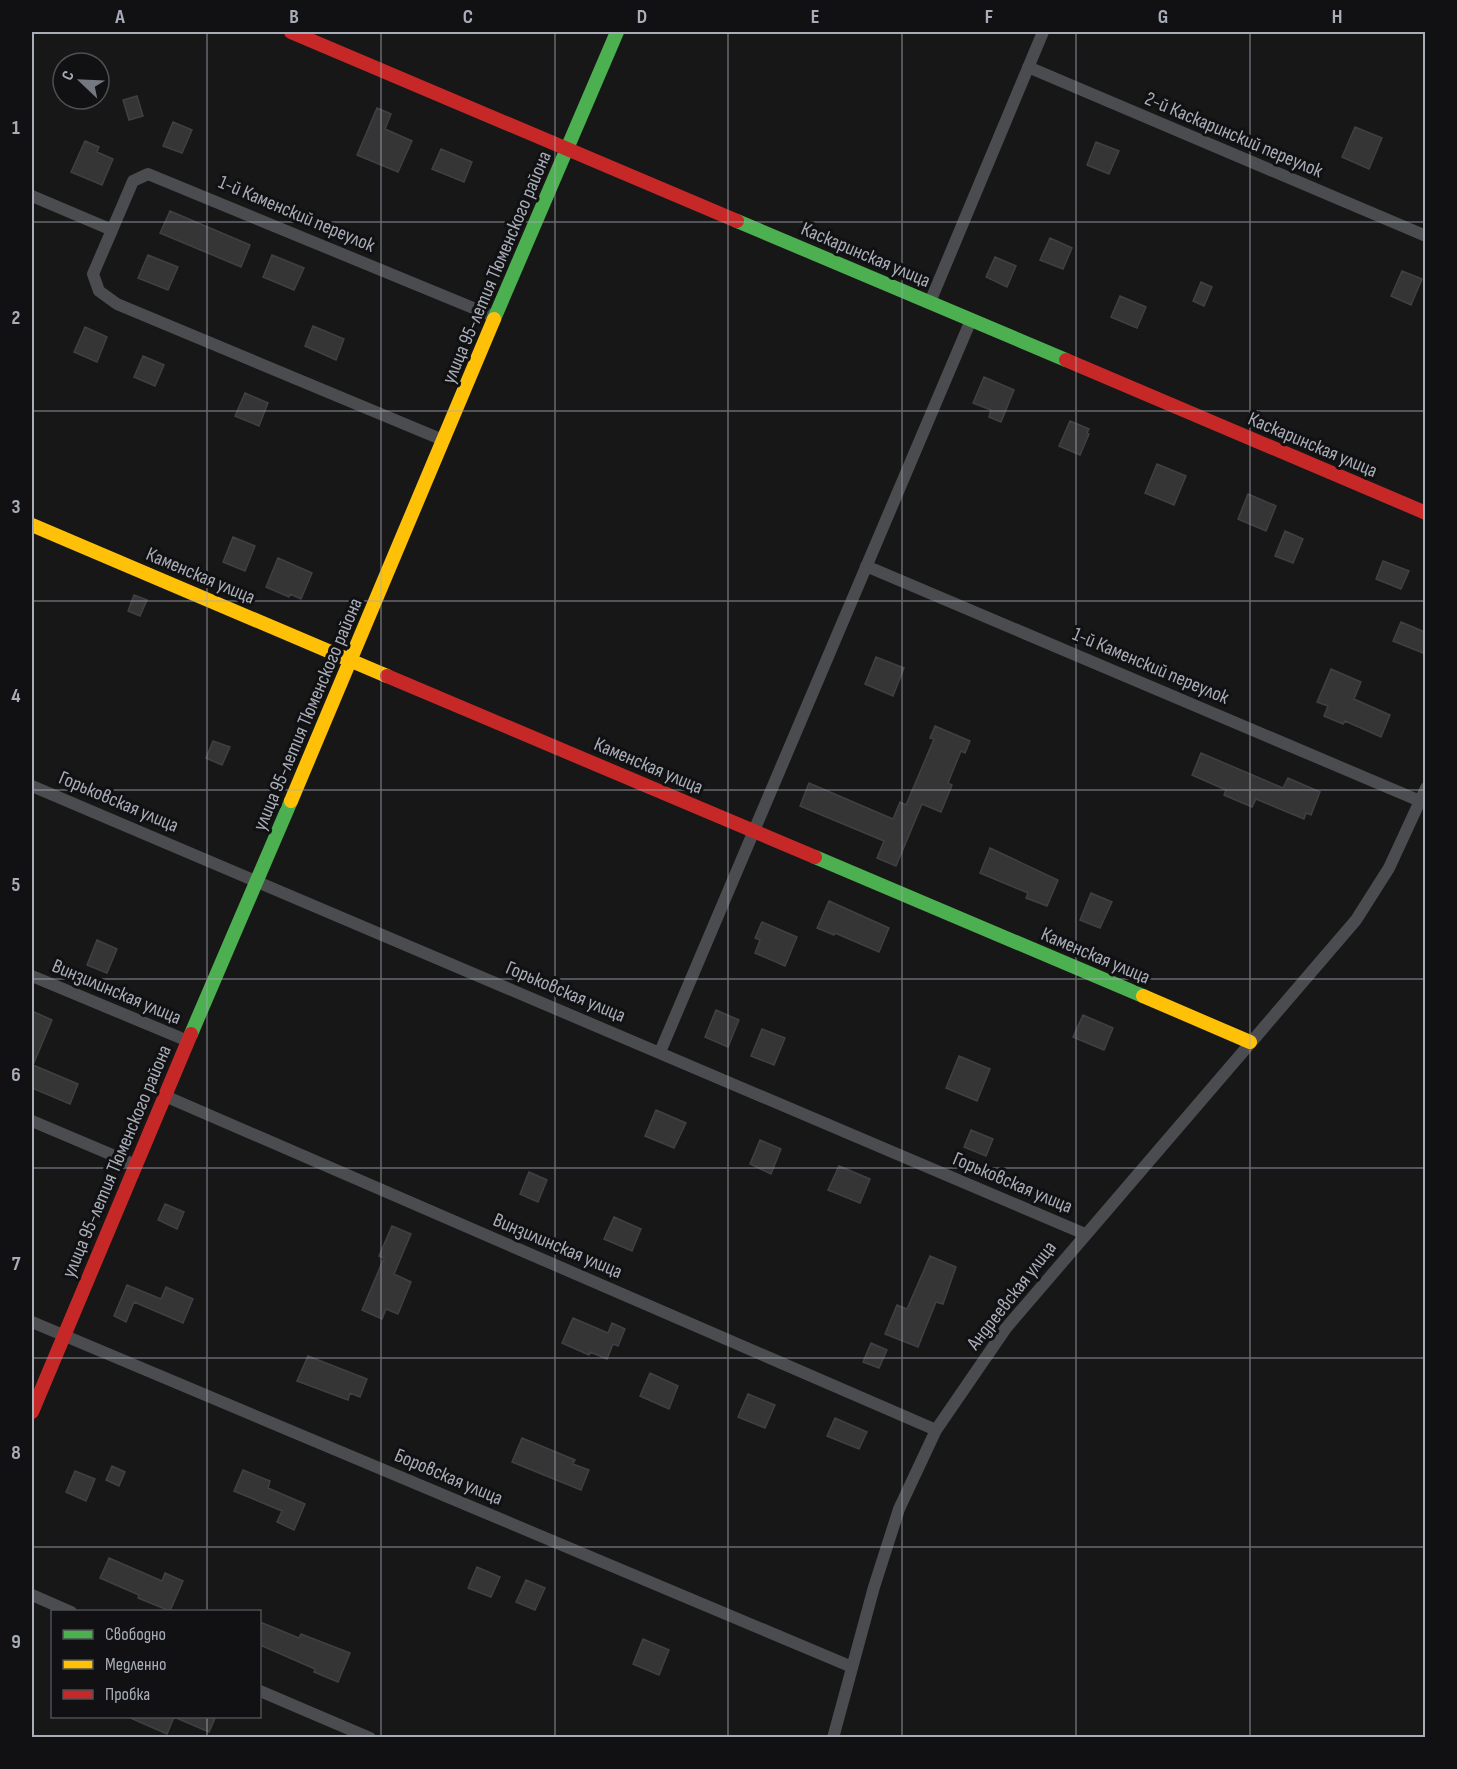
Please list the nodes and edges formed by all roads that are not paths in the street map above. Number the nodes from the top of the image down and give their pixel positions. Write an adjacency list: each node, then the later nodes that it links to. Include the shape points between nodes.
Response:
1 (291, 32): 5 (street, Каскаринская улица)
2 (616, 32): 5 (street, улица 95-летия Тюменского района)
3 (1043, 32): 4 (street)
4 (1028, 67): 8 (street, 2-й Каскаринский переулок); 9 (street)
5 (568, 148): 9 (street, Каскаринская улица); 10 (street, улица 95-летия Тюменского района)
6 (32, 196): 7 (street)
7 (111, 230): 10 (street, 1-й Каменский переулок, via 133,181 148,174); 12 (street, 1-й Каменский переулок, via 93,274 99,291 117,304)
8 (1425, 236)
9 (930, 302): 11 (street, Каскаринская улица)
10 (495, 317): 12 (street, улица 95-летия Тюменского района)
11 (971, 320): 13 (street, Каскаринская улица); 15 (street)
12 (443, 440): 16 (street, улица 95-летия Тюменского района)
13 (1425, 513)
14 (32, 525): 16 (street, Каменская улица)
15 (866, 566): 19 (street, 1-й Каменский переулок); 20 (street)
16 (352, 660): 20 (street, Каменская улица); 21 (street, улица 95-летия Тюменского района)
17 (32, 786): 21 (street, Горьковская улица)
18 (1425, 788): 19 (street, Андреевская улица)
19 (1420, 801): 24 (street, Андреевская улица, via 1389,868 1356,920)
20 (754, 831): 24 (street, Каменская улица); 25 (street)
21 (257, 881): 23 (street, улица 95-летия Тюменского района); 25 (street, Горьковская улица)
22 (32, 976): 23 (street, Винзилинская улица)
23 (188, 1041): 26 (street, улица 95-летия Тюменского района)
24 (1250, 1042): 29 (street, Андреевская улица)
25 (660, 1052): 29 (street, Горьковская улица)
26 (165, 1096): 28 (street, улица 95-летия Тюменского района); 33 (street, Винзилинская улица)
27 (32, 1121): 28 (street)
28 (136, 1165): 31 (street, улица 95-летия Тюменского района)
29 (1085, 1234): 33 (street, Андреевская улица, via 1006,1328)
30 (32, 1322): 31 (street, Боровская улица)
31 (64, 1335): 32 (street, улица 95-летия Тюменского района); 36 (street, Боровская улица)
32 (32, 1412)
33 (936, 1430): 36 (street, Андреевская улица, via 899,1509)
34 (32, 1595): 35 (street)
35 (69, 1610)
36 (852, 1667): 39 (street, Андреевская улица)
37 (261, 1691): 38 (street)
38 (370, 1737)
39 (833, 1737)

